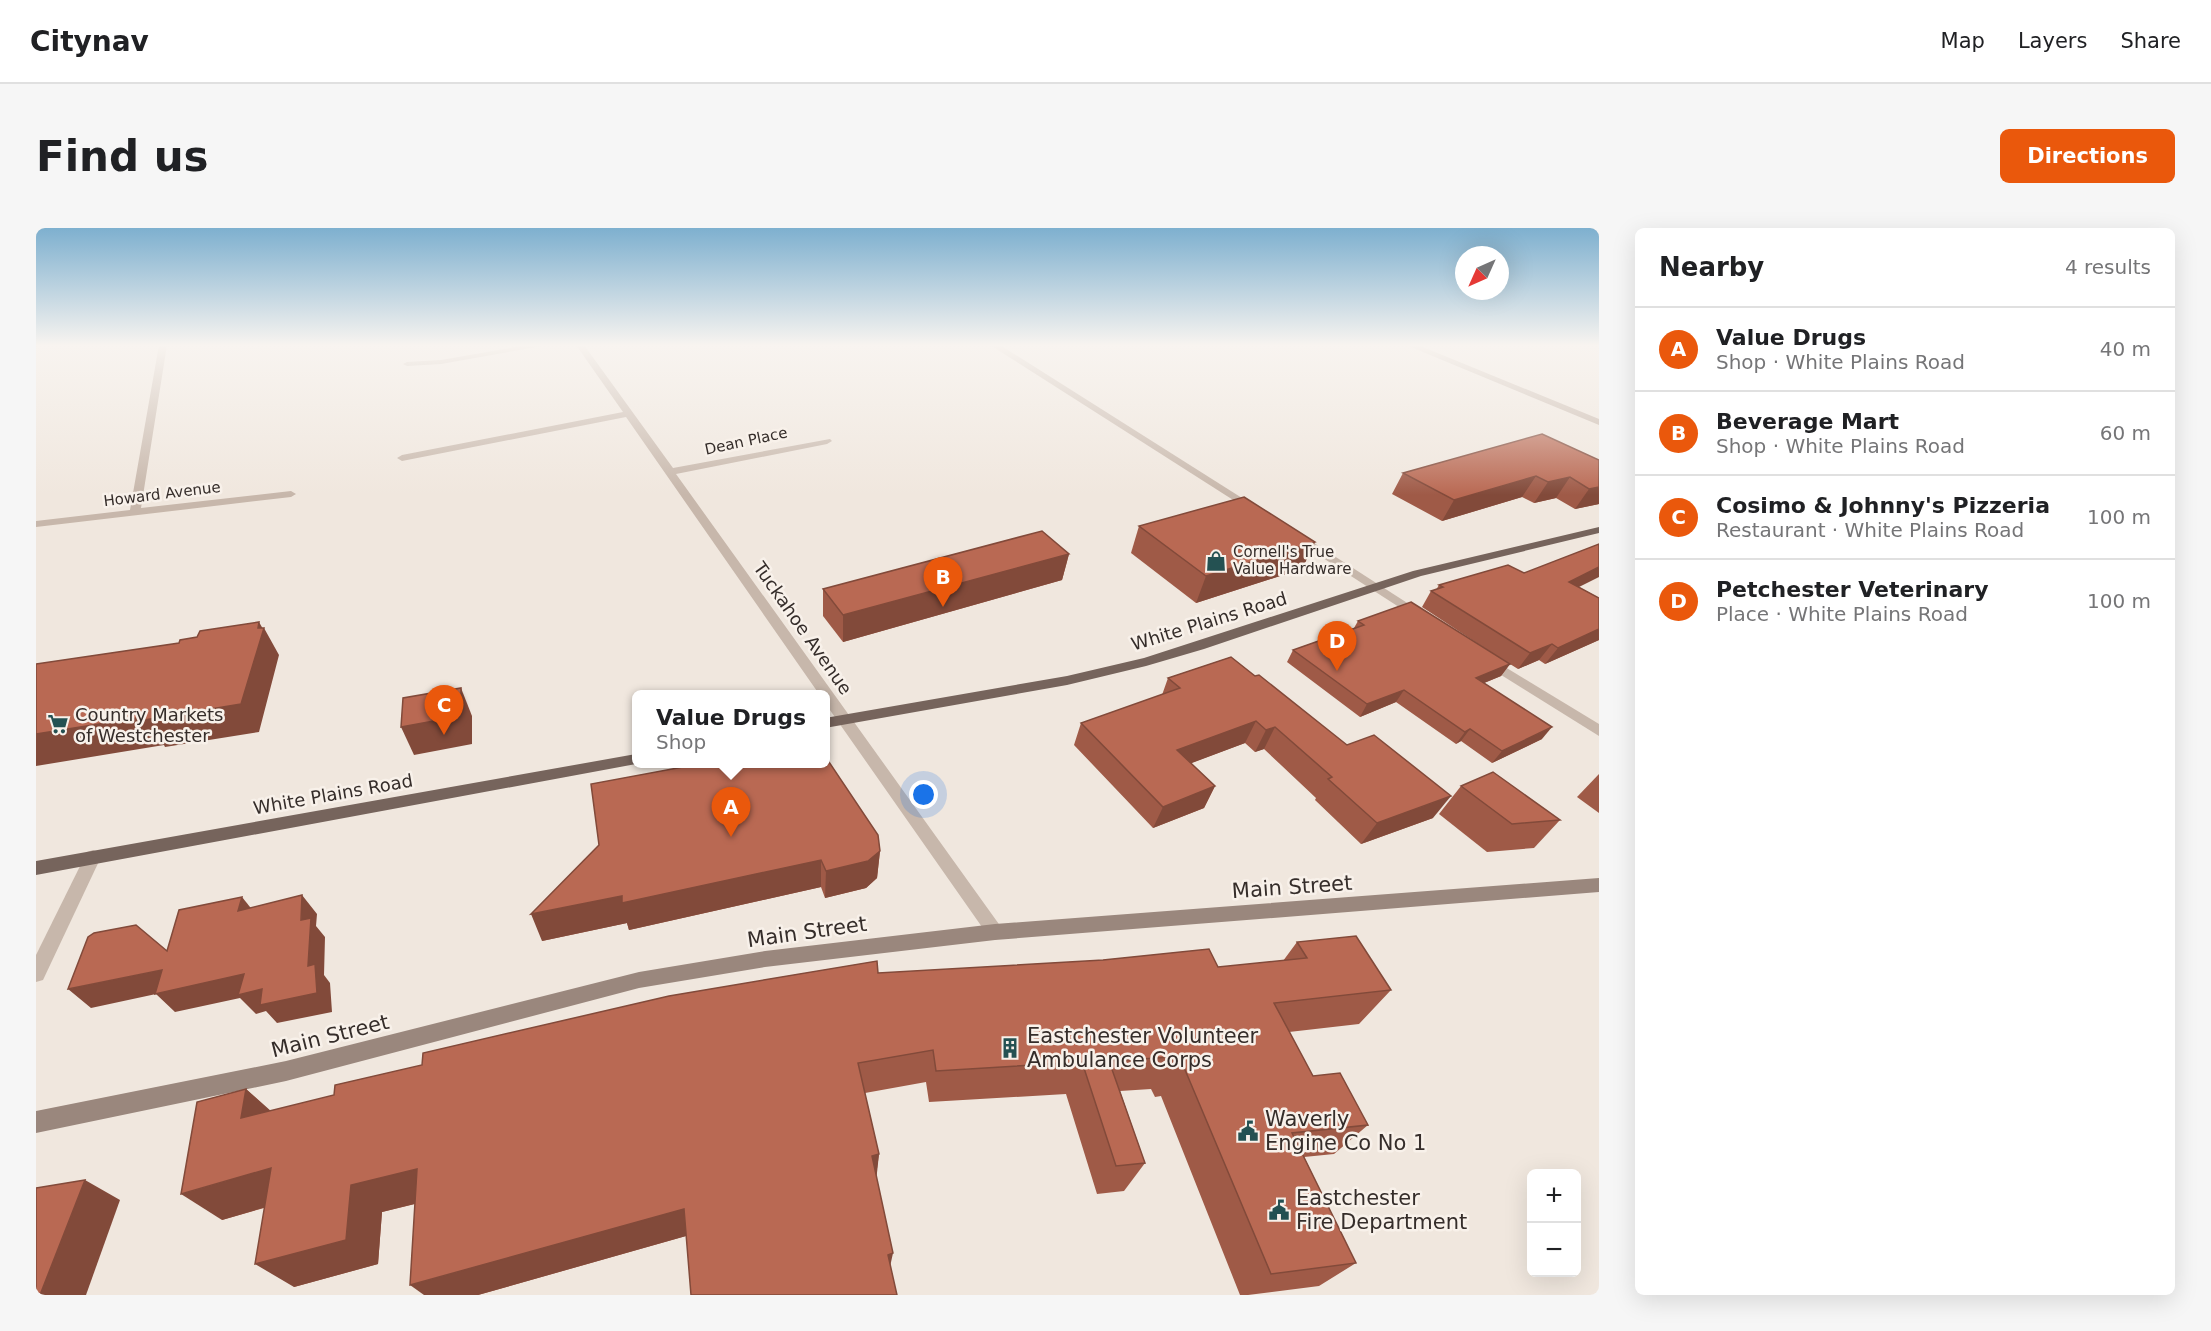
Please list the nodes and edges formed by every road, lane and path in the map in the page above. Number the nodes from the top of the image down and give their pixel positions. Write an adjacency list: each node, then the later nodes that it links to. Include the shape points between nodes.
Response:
1 (155, 395): 11 (street)
2 (615, 395): 5 (street, Tuckahoe Avenue)
3 (1073, 395): 12 (street)
4 (1532, 395): 6 (street)
5 (629, 414): 8 (street); 9 (street, Tuckahoe Avenue)
6 (1599, 422)
7 (827, 441): 9 (street, Dean Place)
8 (402, 458)
9 (670, 472): 19 (street, Tuckahoe Avenue)
10 (291, 494): 11 (street, Howard Avenue)
11 (135, 512): 13 (street, Howard Avenue)
12 (1264, 516)
13 (36, 524)
14 (1283, 528): 16 (street)
15 (1599, 530): 16 (main road, White Plains Road, via 1450,564)
16 (1376, 586): 17 (street); 21 (main road, White Plains Road, via 1145,663)
17 (1431, 623)
18 (1476, 652): 23 (street)
19 (823, 690)
20 (830, 700): 21 (street, Tuckahoe Avenue)
21 (844, 720): 22 (main road, White Plains Road); 28 (street, Tuckahoe Avenue)
22 (830, 722)
23 (1599, 731)
24 (632, 760): 25 (main road, White Plains Road)
25 (93, 857): 26 (main road, White Plains Road); 29 (street)
26 (36, 867)
27 (1599, 885): 28 (street, Main Street)
28 (995, 932): 30 (street, Main Street, via 765,959 639,980 286,1071)
29 (36, 974)
30 (36, 1122)

